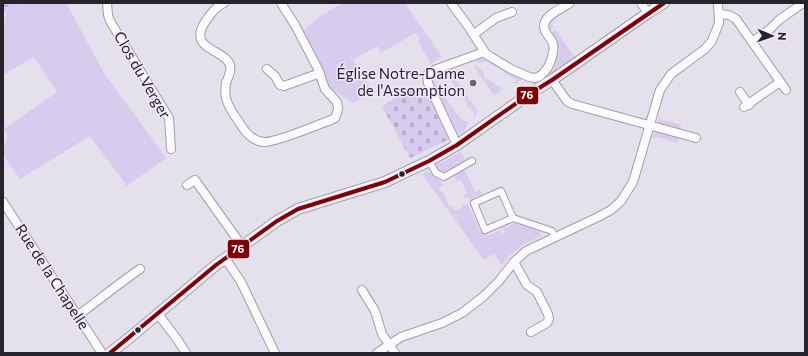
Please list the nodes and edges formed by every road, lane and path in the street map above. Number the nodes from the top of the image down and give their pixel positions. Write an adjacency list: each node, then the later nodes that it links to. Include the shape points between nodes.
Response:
1 (107, 3): 26 (street, Clos du Verger, via 110,21 169,118)
2 (224, 3): 18 (street, via 211,14 202,29 201,37 205,45 227,60 230,65 226,88 227,100 243,129 250,136 263,142 270,141 335,118 338,105 325,89)
3 (281, 3): 18 (street)
4 (451, 3): 13 (street)
5 (570, 3): 17 (street, via 545,21 545,31 552,41 553,48)
6 (641, 3): 11 (street)
7 (664, 3): 11 (street)
8 (718, 3): 12 (street)
9 (804, 3): 14 (street)
10 (512, 12): 13 (street, via 496,18)
11 (648, 13): 19 (street)
12 (720, 14): 14 (street, via 734,18); 23 (street, via 717,31 710,44 675,71 662,86)
13 (474, 34): 15 (street)
14 (752, 42): 20 (street)
15 (484, 52): 17 (street, via 510,69 529,77 535,78); 25 (street, via 431,71 427,75)
16 (267, 69): 18 (street, via 280,85 284,86)
17 (544, 72): 19 (street)
18 (320, 73)
19 (551, 81): 23 (street, via 569,103); 25 (street)
20 (780, 82): 21 (street); 22 (street, via 746,106)
21 (786, 90)
22 (740, 92)
23 (649, 125): 24 (street); 32 (street, via 633,182 621,202 598,217)
24 (696, 138)
25 (457, 145): 27 (street)
26 (171, 148)
27 (429, 161): 28 (street, via 436,173 444,177); 33 (street, via 385,182 295,210)
28 (472, 161)
29 (187, 185): 33 (street, via 195,180)
30 (3, 202): 39 (street, Rue de la Chapelle)
31 (513, 218): 31 (street, via 501,191 474,203 485,230); 32 (street, via 552,232)
32 (554, 237): 35 (street, via 526,251)
33 (242, 246): 34 (street)
34 (225, 258): 38 (street); 45 (street, via 243,286)
35 (514, 262): 40 (street, via 527,285 537,292 549,316 547,323); 41 (street, via 491,289 467,310)
36 (140, 269): 39 (street)
37 (362, 290): 41 (street, via 375,311 381,332)
38 (158, 314): 43 (street); 44 (street)
39 (77, 316): 42 (street, Rue de la Chapelle)
40 (531, 332)
41 (389, 344): 46 (street); 47 (street)
42 (102, 353)
43 (110, 353)
44 (186, 353)
45 (275, 353)
46 (377, 353)
47 (395, 353)

